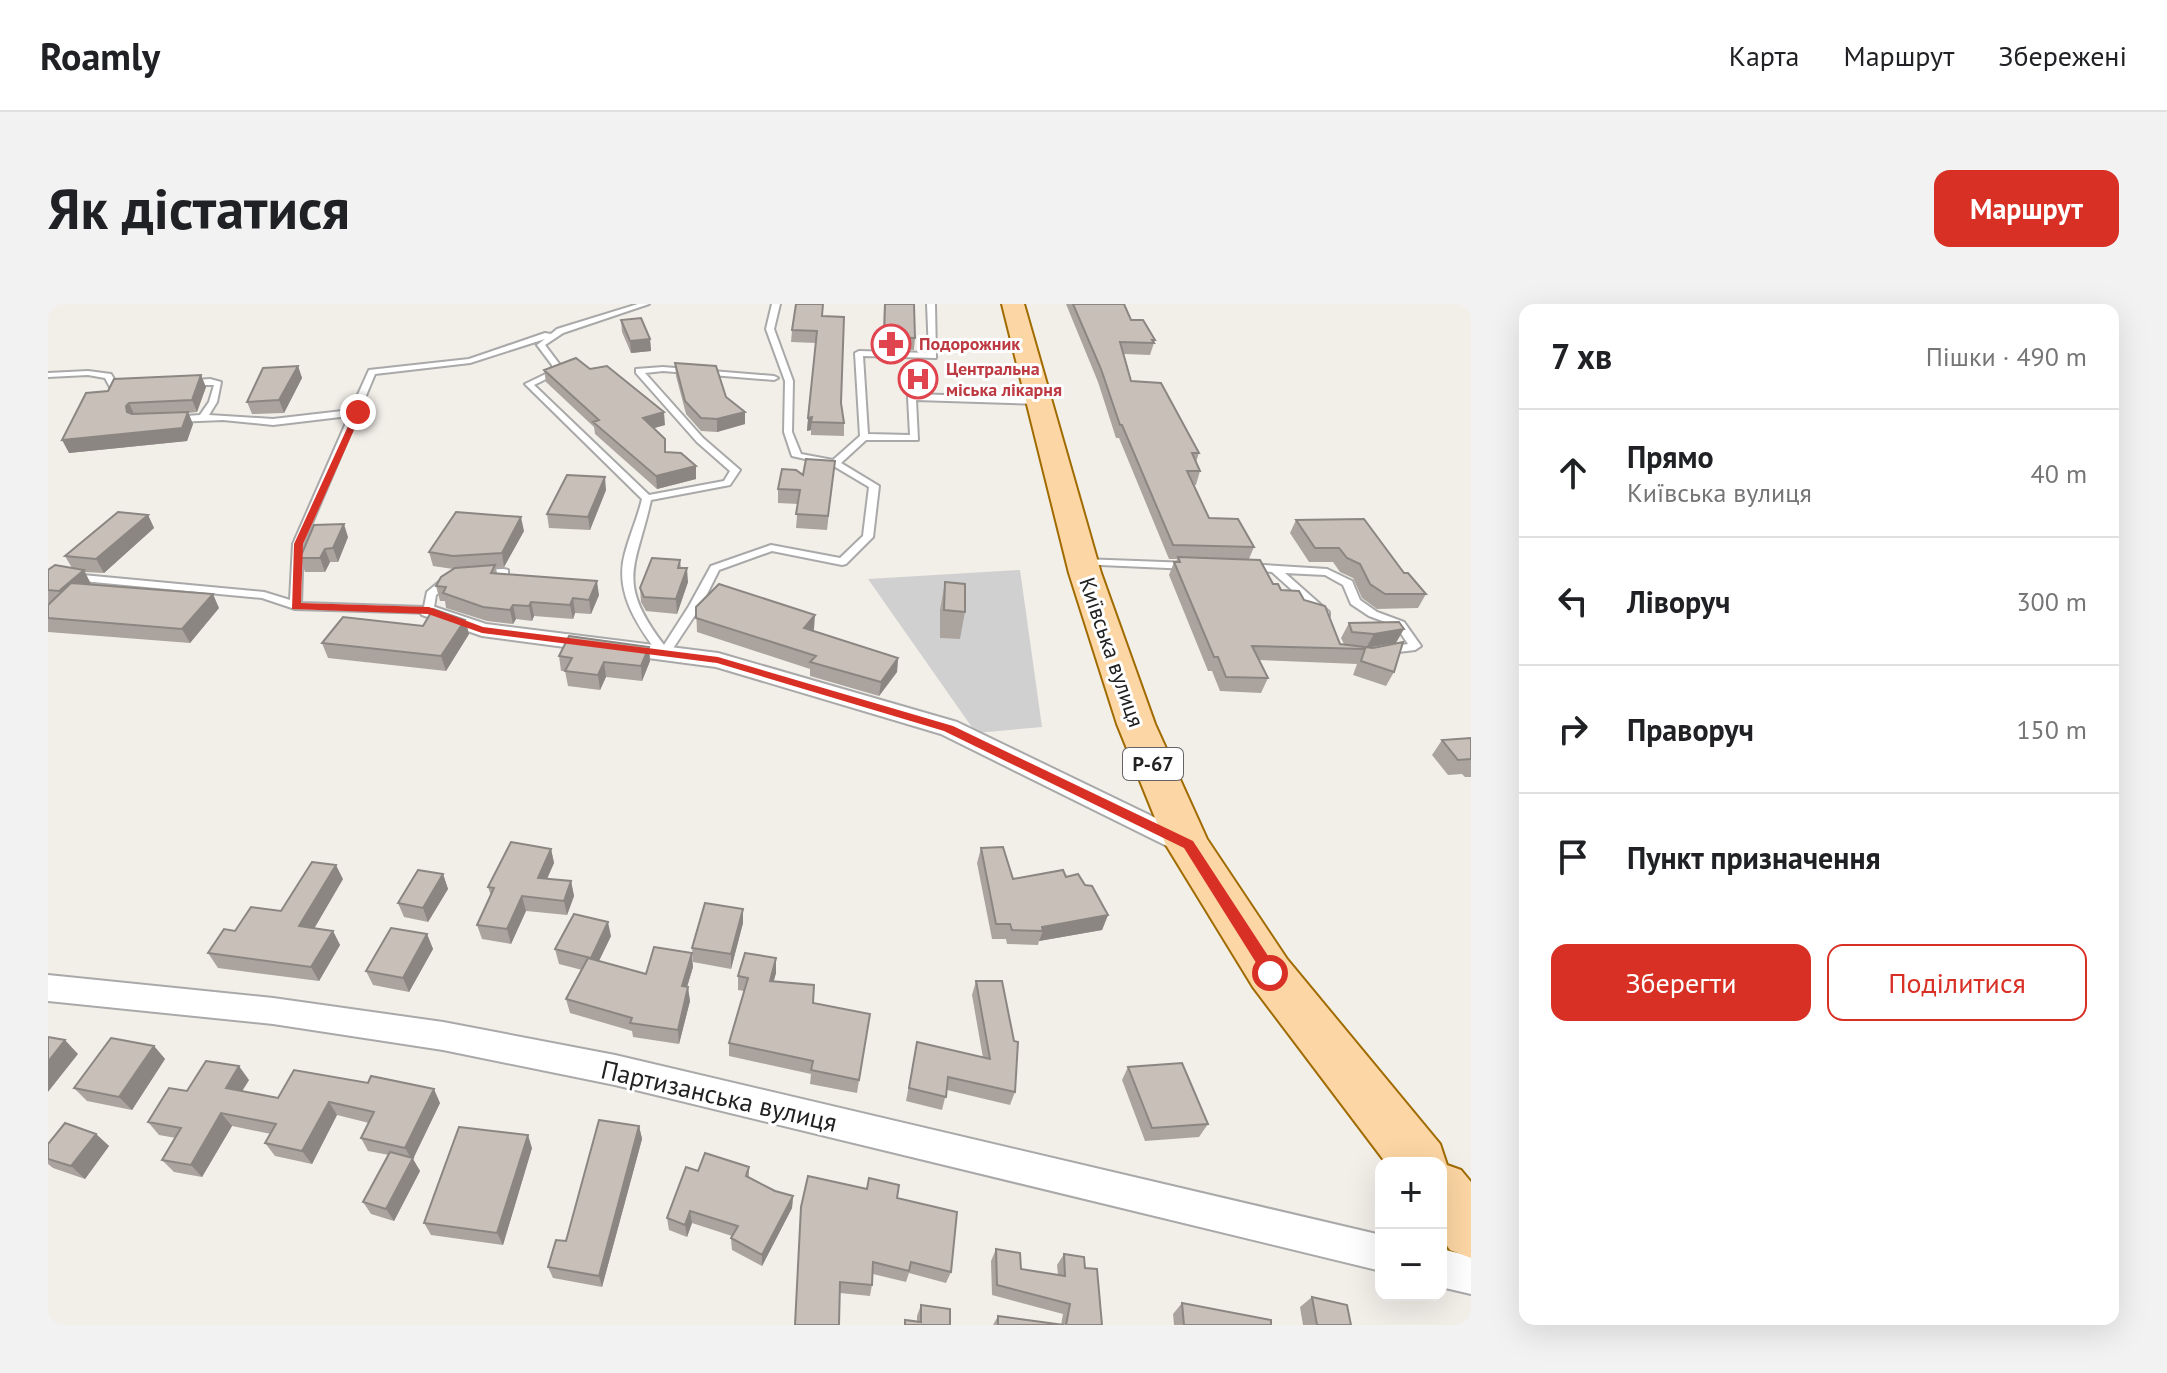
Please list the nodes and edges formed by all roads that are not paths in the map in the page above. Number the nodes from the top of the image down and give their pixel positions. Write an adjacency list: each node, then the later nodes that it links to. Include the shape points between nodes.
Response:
1 (645, 304): 5 (lane)
2 (776, 304): 15 (lane, via 770,329 789,381 788,432 797,456)
3 (931, 304): 14 (lane, via 933,356 859,353)
4 (1013, 304): 10 (main road, Київська вулиця / Р-67)
5 (560, 331): 11 (lane, via 470,361 372,372); 16 (lane, via 541,345 556,372 529,384)
6 (48, 375): 9 (lane, via 88,373 108,376 114,387)
7 (774, 378): 16 (lane, via 639,371 700,440 735,470 727,483)
8 (181, 383): 12 (lane, via 218,384)
9 (140, 386)
10 (1041, 401): 14 (lane, via 912,397 915,438); 17 (main road, Київська вулиця / Р-67)
11 (358, 412): 12 (lane, via 273,422); 23 (lane, via 298,544)
12 (203, 418): 13 (lane)
13 (164, 420)
14 (864, 437): 15 (lane)
15 (835, 463): 26 (lane, via 874,486 868,537 842,562 771,548 715,568)
16 (647, 498): 26 (lane, via 629,557 628,592 644,627)
17 (1082, 562): 18 (lane); 28 (main road, Київська вулиця / Р-67, via 1136,724)
18 (1211, 567)
19 (1227, 567): 20 (lane)
20 (1274, 568): 25 (lane, via 1325,613); 27 (lane, via 1327,572 1348,583 1355,602 1400,624 1415,646)
21 (504, 572): 24 (lane, via 446,578 431,594)
22 (68, 576): 23 (lane, via 264,595)
23 (295, 606): 24 (lane)
24 (429, 611): 26 (street, via 482,630)
25 (1330, 625)
26 (664, 653): 28 (street, via 718,660 949,728)
27 (1378, 653)
28 (1188, 845): 30 (main road, Київська вулиця / Р-67, via 1270,973)
29 (48, 988): 33 (street, Партизанська вулиця, via 273,1011 615,1070)
30 (1415, 1157)
31 (1447, 1198): 32 (main road)
32 (1471, 1229)
33 (1375, 1252)
34 (1447, 1269): 35 (street)
35 (1471, 1275)

